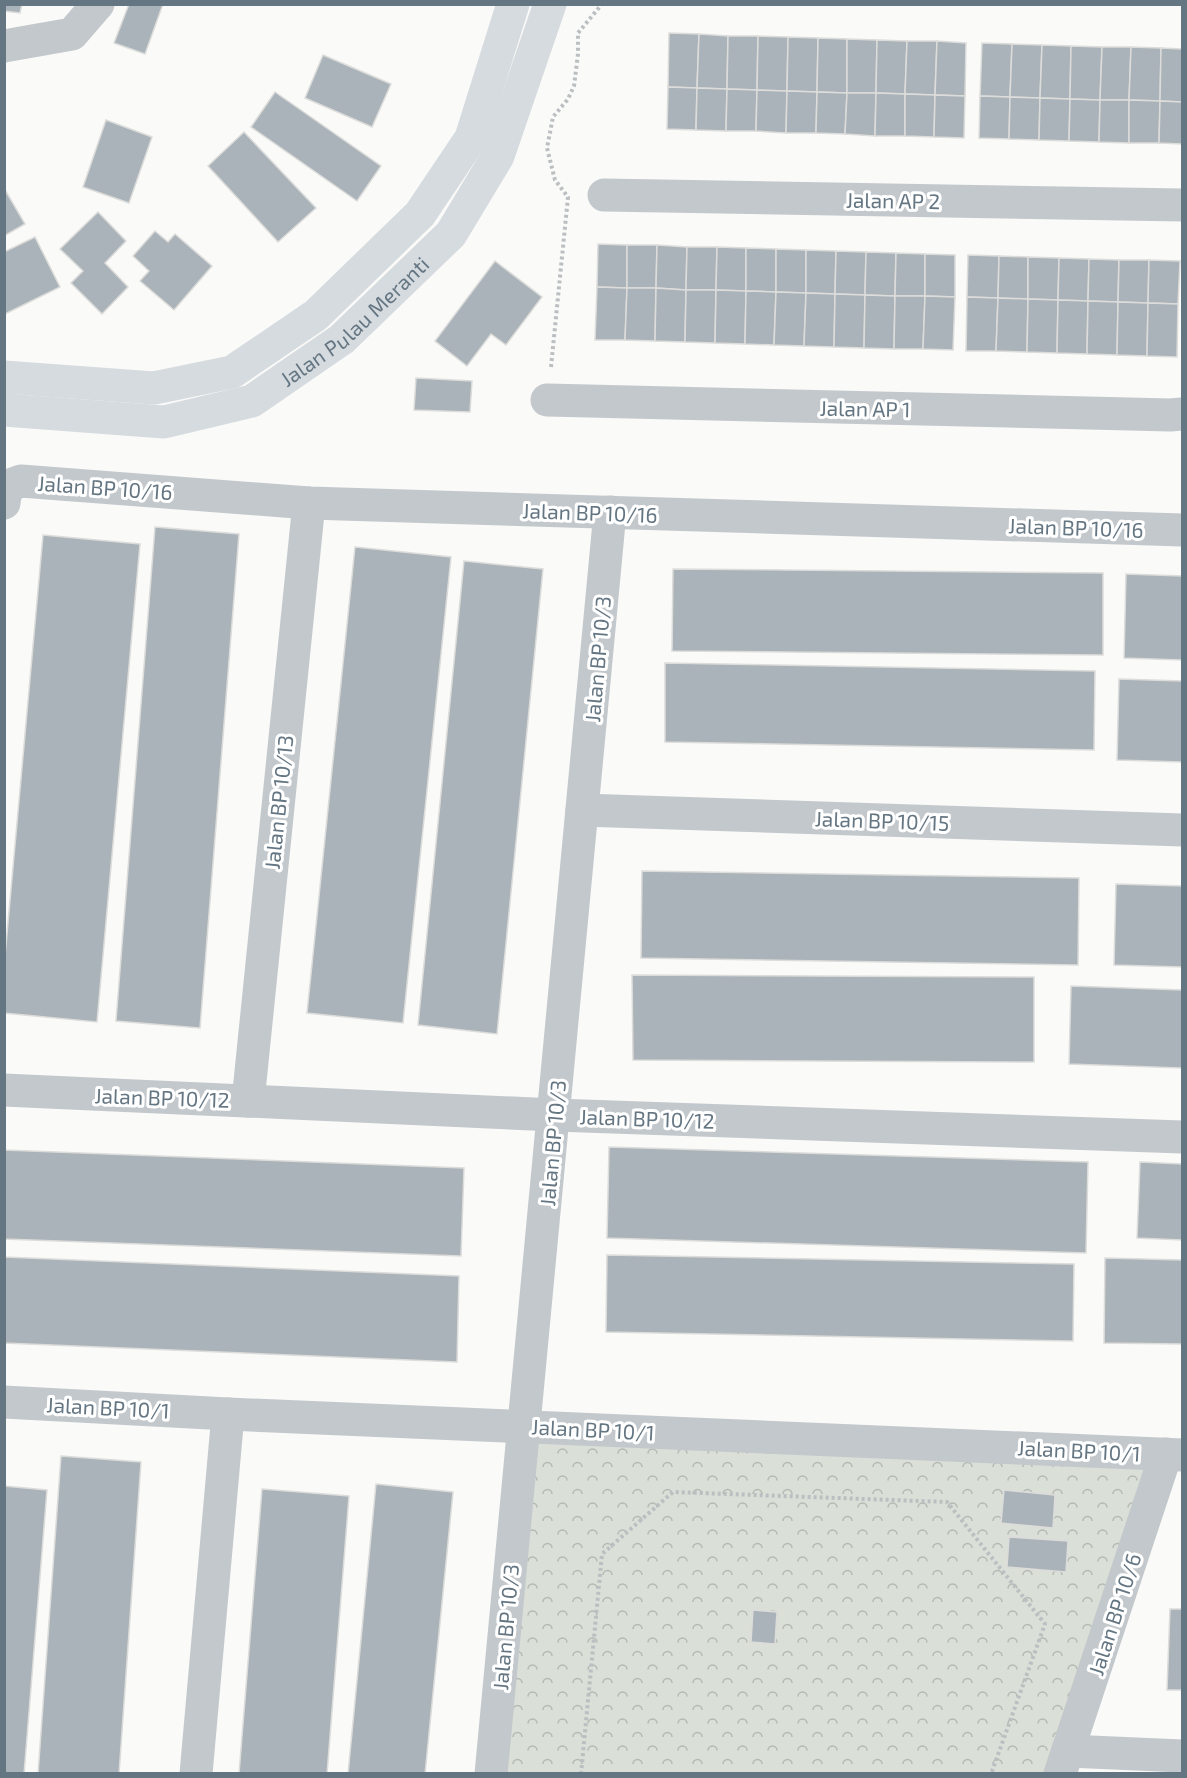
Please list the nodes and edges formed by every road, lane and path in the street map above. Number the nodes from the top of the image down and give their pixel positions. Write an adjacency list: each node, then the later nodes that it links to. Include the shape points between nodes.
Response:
1 (98, 4): 5 (street, via 72,34)
2 (513, 4): 10 (main road, Jalan Pulau Meranti, via 471,138 420,214 316,315 232,372 154,388)
3 (550, 4): 12 (main road, Jalan Pulau Meranti, via 498,156 451,234 342,339 252,401 164,422)
4 (602, 4): 11 (path, via 578,33 574,86 553,117 547,148 555,180 568,197)
5 (4, 46)
6 (604, 195): 7 (street, Jalan AP 2)
7 (1182, 205)
8 (4, 362): 10 (main road)
9 (4, 377): 10 (main road, Jalan Pulau Meranti)
10 (48, 381)
11 (547, 399): 13 (street, Jalan AP 1)
12 (4, 410)
13 (1182, 414)
14 (5, 499): 15 (street, Jalan BP 10/16, via 10,485 21,481)
15 (309, 503): 16 (street, Jalan BP 10/16); 21 (street, Jalan BP 10/13)
16 (610, 512): 17 (street, Jalan BP 10/16); 18 (street, Jalan BP 10/3)
17 (1182, 530)
18 (582, 810): 19 (street, Jalan BP 10/15); 22 (street, Jalan BP 10/3)
19 (1182, 830)
20 (4, 1090): 21 (street, Jalan BP 10/12)
21 (248, 1101): 22 (street, Jalan BP 10/12)
22 (555, 1115): 23 (street, Jalan BP 10/12); 26 (street, Jalan BP 10/3)
23 (1182, 1137)
24 (4, 1402): 25 (street, Jalan BP 10/1)
25 (228, 1414): 26 (street, Jalan BP 10/1); 30 (street)
26 (524, 1426): 27 (street, Jalan BP 10/1); 31 (street, Jalan BP 10/3)
27 (1174, 1454): 29 (street, Jalan BP 10/6)
28 (1182, 1756): 29 (street)
29 (1064, 1762)
30 (196, 1773)
31 (491, 1773)
32 (581, 1773): 33 (path, via 602,1554 673,1492 947,1502 1045,1624)
33 (991, 1773)

